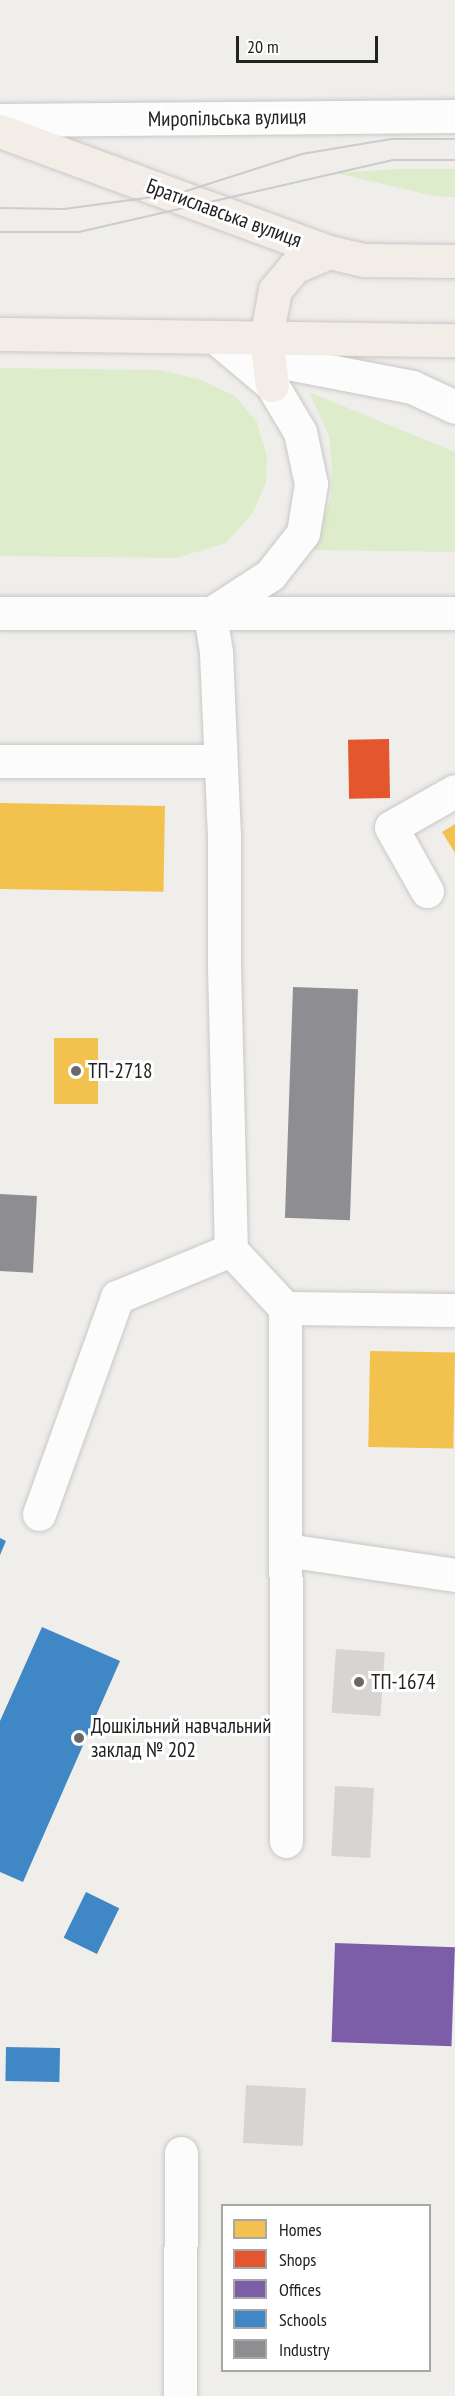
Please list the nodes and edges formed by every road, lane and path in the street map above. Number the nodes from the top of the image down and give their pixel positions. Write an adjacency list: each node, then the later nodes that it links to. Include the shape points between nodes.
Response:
1 (455, 116): 2 (street, Миропільська вулиця)
2 (0, 120)
3 (0, 131): 4 (main road, Братиславська вулиця)
4 (329, 252): 5 (main road, Братиславська вулиця, via 365,260); 9 (main road, via 294,267 275,290)
5 (455, 261)
6 (0, 334): 7 (main road)
7 (215, 338): 9 (main road); 9 (street)
8 (455, 340): 9 (main road)
9 (268, 361): 10 (street, via 412,387); 13 (street, via 300,432 311,484 303,533 270,575)
10 (455, 406)
11 (0, 613): 13 (street)
12 (455, 613): 13 (street)
13 (210, 614): 15 (street, via 216,654)
14 (0, 760): 15 (street)
15 (220, 761): 18 (street)
16 (455, 791): 17 (street, via 391,827)
17 (427, 891)
18 (231, 1250): 19 (street); 21 (street, via 117,1297)
19 (285, 1308): 20 (street); 22 (street)
20 (455, 1310)
21 (39, 1514)
22 (286, 1550): 23 (street); 24 (street)
23 (455, 1575)
24 (286, 1841)
25 (181, 2153): 26 (street)
26 (180, 2396)

